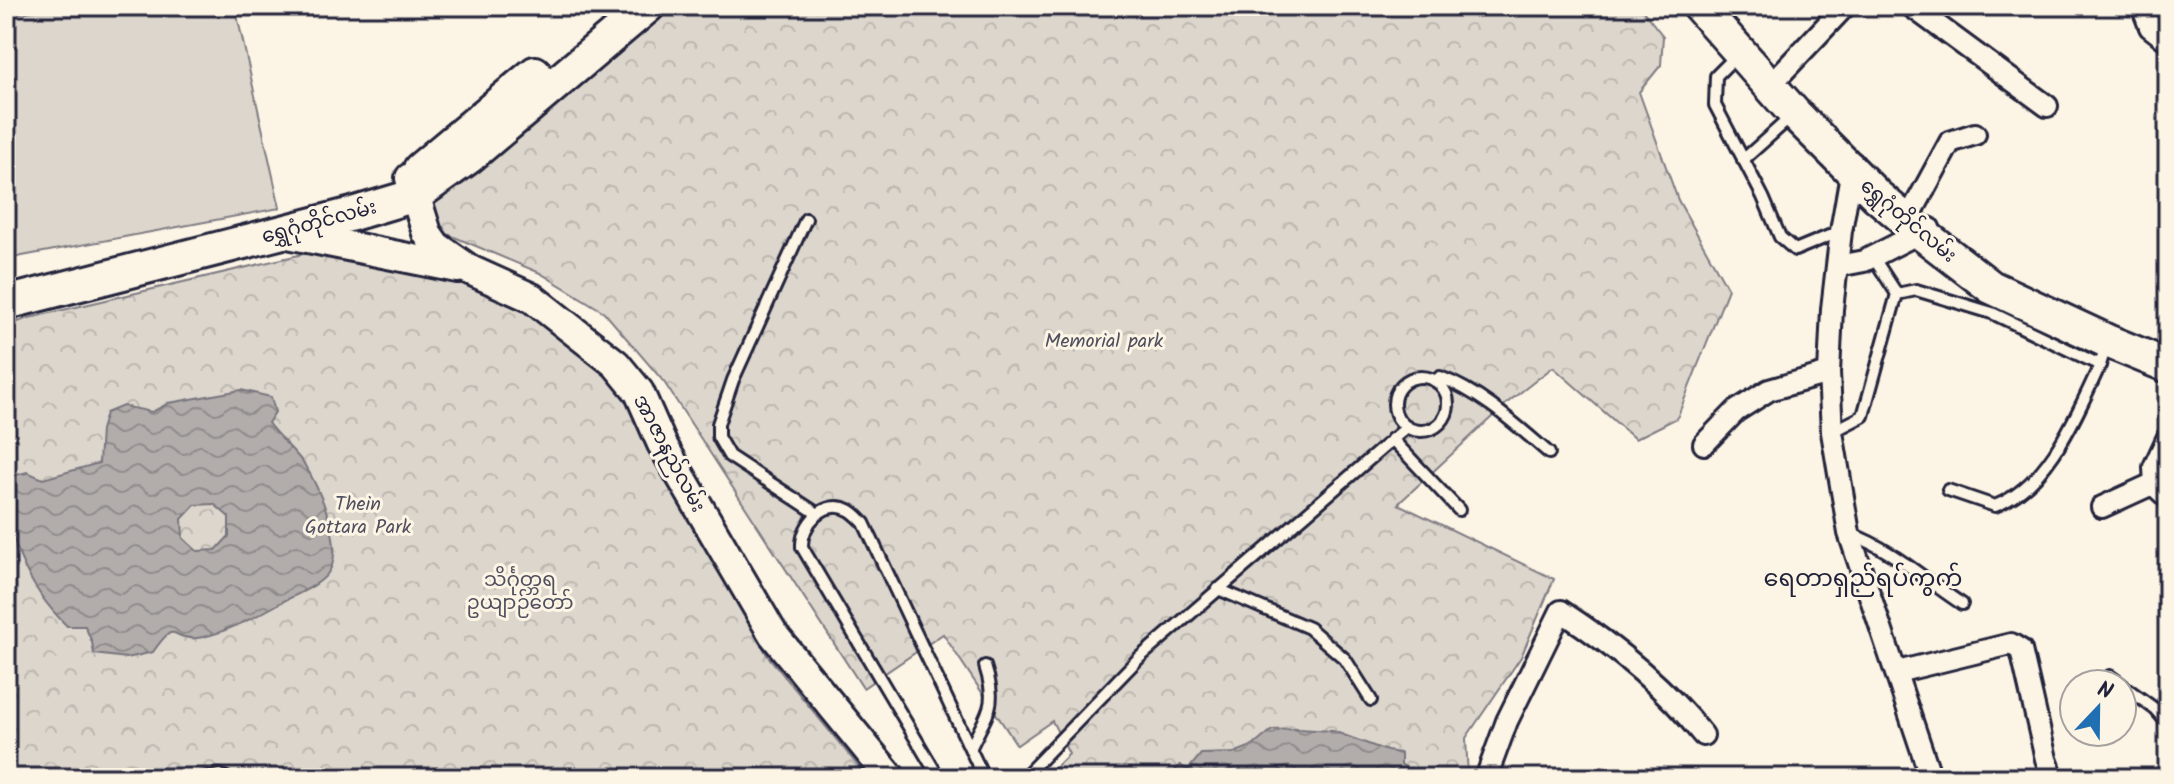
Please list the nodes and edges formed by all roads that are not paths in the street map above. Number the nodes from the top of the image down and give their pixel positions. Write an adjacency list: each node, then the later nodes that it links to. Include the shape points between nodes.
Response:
1 (615, 6): 16 (main road)
2 (648, 6): 16 (main road, via 469,157)
3 (1699, 6): 9 (main road, ရွှေဂုံတိုင်လမ်း)
4 (1717, 6): 9 (main road, ရွှေဂုံတိုင်လမ်း)
5 (1845, 6): 10 (street)
6 (1911, 6): 11 (street)
7 (2142, 6): 8 (street, via 2150,27)
8 (2168, 41)
9 (1743, 48): 10 (main road, ရွှေဂုံတိုင်လမ်း); 14 (lane, via 1716,76 1715,105)
10 (1772, 80): 12 (main road, ရွှေဂုံတိုင်လမ်း)
11 (2047, 106)
12 (1800, 110): 14 (lane); 15 (main road, ရွှေဂုံတိုင်လမ်း)
13 (1975, 134): 18 (street, via 1950,142)
14 (1743, 160): 19 (lane, via 1780,237 1795,250)
15 (1854, 162): 18 (main road, ရွှေဂုံတိုင်လမ်း); 19 (street)
16 (413, 186): 20 (main road, ရွှေဂုံတိုင်လမ်း, via 383,205); 23 (main road, အာဇာနည်လမ်း, via 427,233)
17 (806, 219): 41 (lane, via 733,380 718,437 729,456)
18 (1919, 222): 21 (street); 26 (main road, ရွှေဂုံတိုင်လမ်း, via 2017,281)
19 (1841, 231): 22 (street)
20 (279, 232): 23 (main road); 25 (main road, ရွှေဂုံတိုင်လမ်း)
21 (1873, 257): 22 (street); 24 (lane)
22 (1838, 266): 29 (street)
23 (470, 270): 54 (main road, အာဇာနည်လမ်း, via 532,298 616,364 639,392 662,444 773,634)
24 (1897, 294): 26 (lane, via 1916,290); 32 (lane, via 1863,416)
25 (6, 303)
26 (2106, 344): 27 (main road, ရွှေဂုံတိုင်လမ်း); 28 (main road, ရွှေဂုံတိုင်လမ်း); 37 (lane, via 2066,434 2046,465 2010,500 1995,506)
27 (2168, 351)
28 (2168, 366)
29 (1829, 373): 32 (street); 35 (street, via 1769,390 1736,411)
30 (1435, 381): 31 (lane, via 1448,401 1444,418 1423,430); 31 (lane, via 1411,379 1398,390 1396,414); 36 (lane, via 1440,377 1462,386)
31 (1407, 427): 34 (lane)
32 (1832, 432): 42 (street)
33 (2168, 437): 38 (street, via 2154,467)
34 (1392, 439): 40 (lane); 43 (lane)
35 (1704, 444)
36 (1549, 453)
37 (1948, 490)
38 (2162, 492): 39 (street, via 2148,486)
39 (2102, 507)
40 (1459, 510)
41 (818, 514): 51 (lane, via 839,507 864,523); 55 (lane, via 805,529 802,547)
42 (1849, 533): 44 (lane, via 1879,544); 46 (street)
43 (1218, 589): 48 (lane, via 1309,628 1345,659); 57 (lane, via 1139,658)
44 (1962, 604)
45 (985, 666): 51 (lane, via 993,700)
46 (1897, 672): 59 (street); 60 (street, via 2016,645)
47 (2138, 696): 49 (lane)
48 (1371, 700)
49 (2168, 724)
50 (1703, 735): 58 (street, via 1607,642 1561,611 1507,721)
51 (971, 747): 56 (lane)
52 (203, 778): 53 (lane)
53 (227, 778)
54 (891, 778)
55 (939, 778)
56 (984, 778)
57 (1023, 778)
58 (1486, 778)
59 (1931, 778)
60 (2053, 778)

